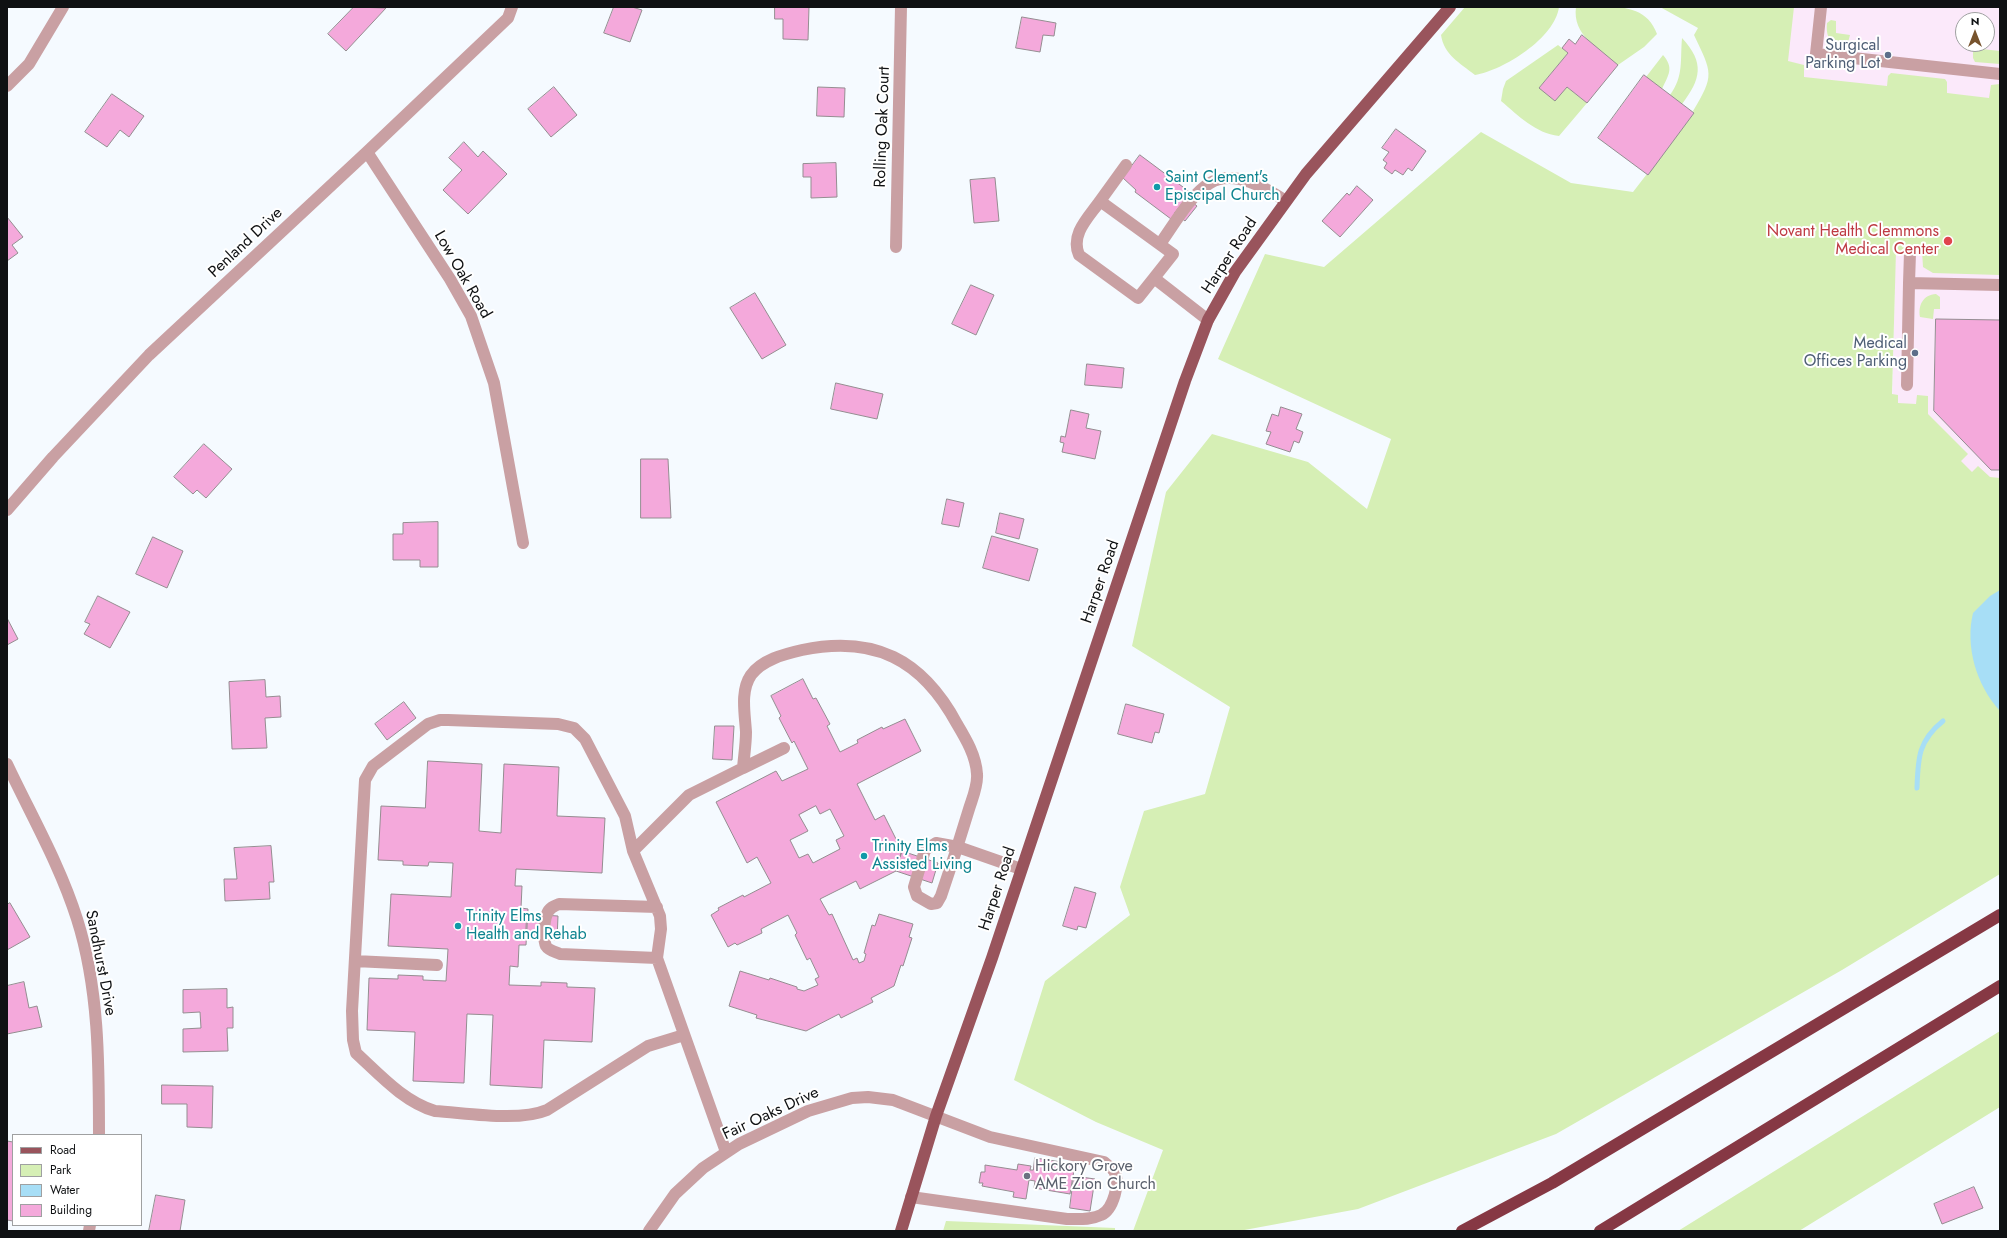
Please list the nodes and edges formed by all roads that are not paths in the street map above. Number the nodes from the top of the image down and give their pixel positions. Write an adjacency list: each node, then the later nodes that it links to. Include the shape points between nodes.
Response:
1 (64, 7): 7 (street, via 29,64)
2 (512, 7): 8 (street, Penland Drive, via 508,18)
3 (902, 7): 13 (street, Rolling Oak Court)
4 (1450, 7): 11 (main road, Harper Road, via 1306,174)
5 (1821, 7): 6 (street, via 1816,54)
6 (2000, 74)
7 (7, 86)
8 (367, 152): 20 (street, Penland Drive, via 149,356 53,457); 21 (street, Low Oak Road, via 450,279 471,316 494,383)
9 (1126, 165): 10 (street)
10 (1100, 201): 12 (street); 15 (street, via 1075,240 1079,255 1138,298)
11 (1286, 201): 12 (street, via 1262,186 1220,178 1203,188); 18 (main road, Harper Road, via 1235,272)
12 (1160, 244): 15 (street, via 1173,254)
13 (896, 247)
14 (1910, 253): 16 (street)
15 (1154, 278): 18 (street)
16 (1909, 283): 17 (street); 19 (street)
17 (2000, 285)
18 (1208, 320): 27 (main road, Harper Road, via 1182,388)
19 (1907, 386)
20 (7, 510)
21 (523, 543)
22 (784, 748): 24 (street)
23 (7, 764): 36 (street, Sandhurst Drive, via 63,881 77,919 88,967 99,1045)
24 (744, 768): 25 (street, via 744,699 750,676 762,665 790,653 829,646 863,646 885,653 908,666 934,690 951,712 971,750 977,775); 26 (street, via 689,795)
25 (958, 847): 25 (street, via 937,903 932,904 917,896 914,887 925,850 936,843); 27 (street)
26 (633, 851): 28 (street); 31 (street, via 625,816 586,739 574,728 558,724 440,720 428,724 373,766 367,775 364,787)
27 (1021, 869): 35 (main road, Harper Road)
28 (657, 907): 30 (street, via 661,923); 30 (street, via 559,904 546,915 545,941 547,947 560,954)
29 (2000, 915): 41 (highway, via 1552,1183)
30 (658, 958): 34 (street)
31 (355, 961): 32 (street); 34 (street, via 352,1040 356,1053 403,1095 424,1108 435,1111 530,1115 547,1110 648,1046)
32 (437, 965)
33 (2000, 986): 42 (highway)
34 (684, 1035): 37 (street)
35 (936, 1116): 37 (street, Fair Oaks Drive, via 893,1100 852,1098 808,1111); 38 (main road, Harper Road); 38 (street, Fair Oaks Drive, via 990,1137 1104,1162 1114,1171 1115,1195 1110,1207 1103,1214 1093,1218 1067,1219)
36 (99, 1134)
37 (726, 1152): 39 (street, Fair Oaks Drive, via 703,1168 675,1194)
38 (910, 1197): 40 (main road, Harper Road)
39 (649, 1231)
40 (901, 1231)
41 (1462, 1231)
42 (1600, 1231)

